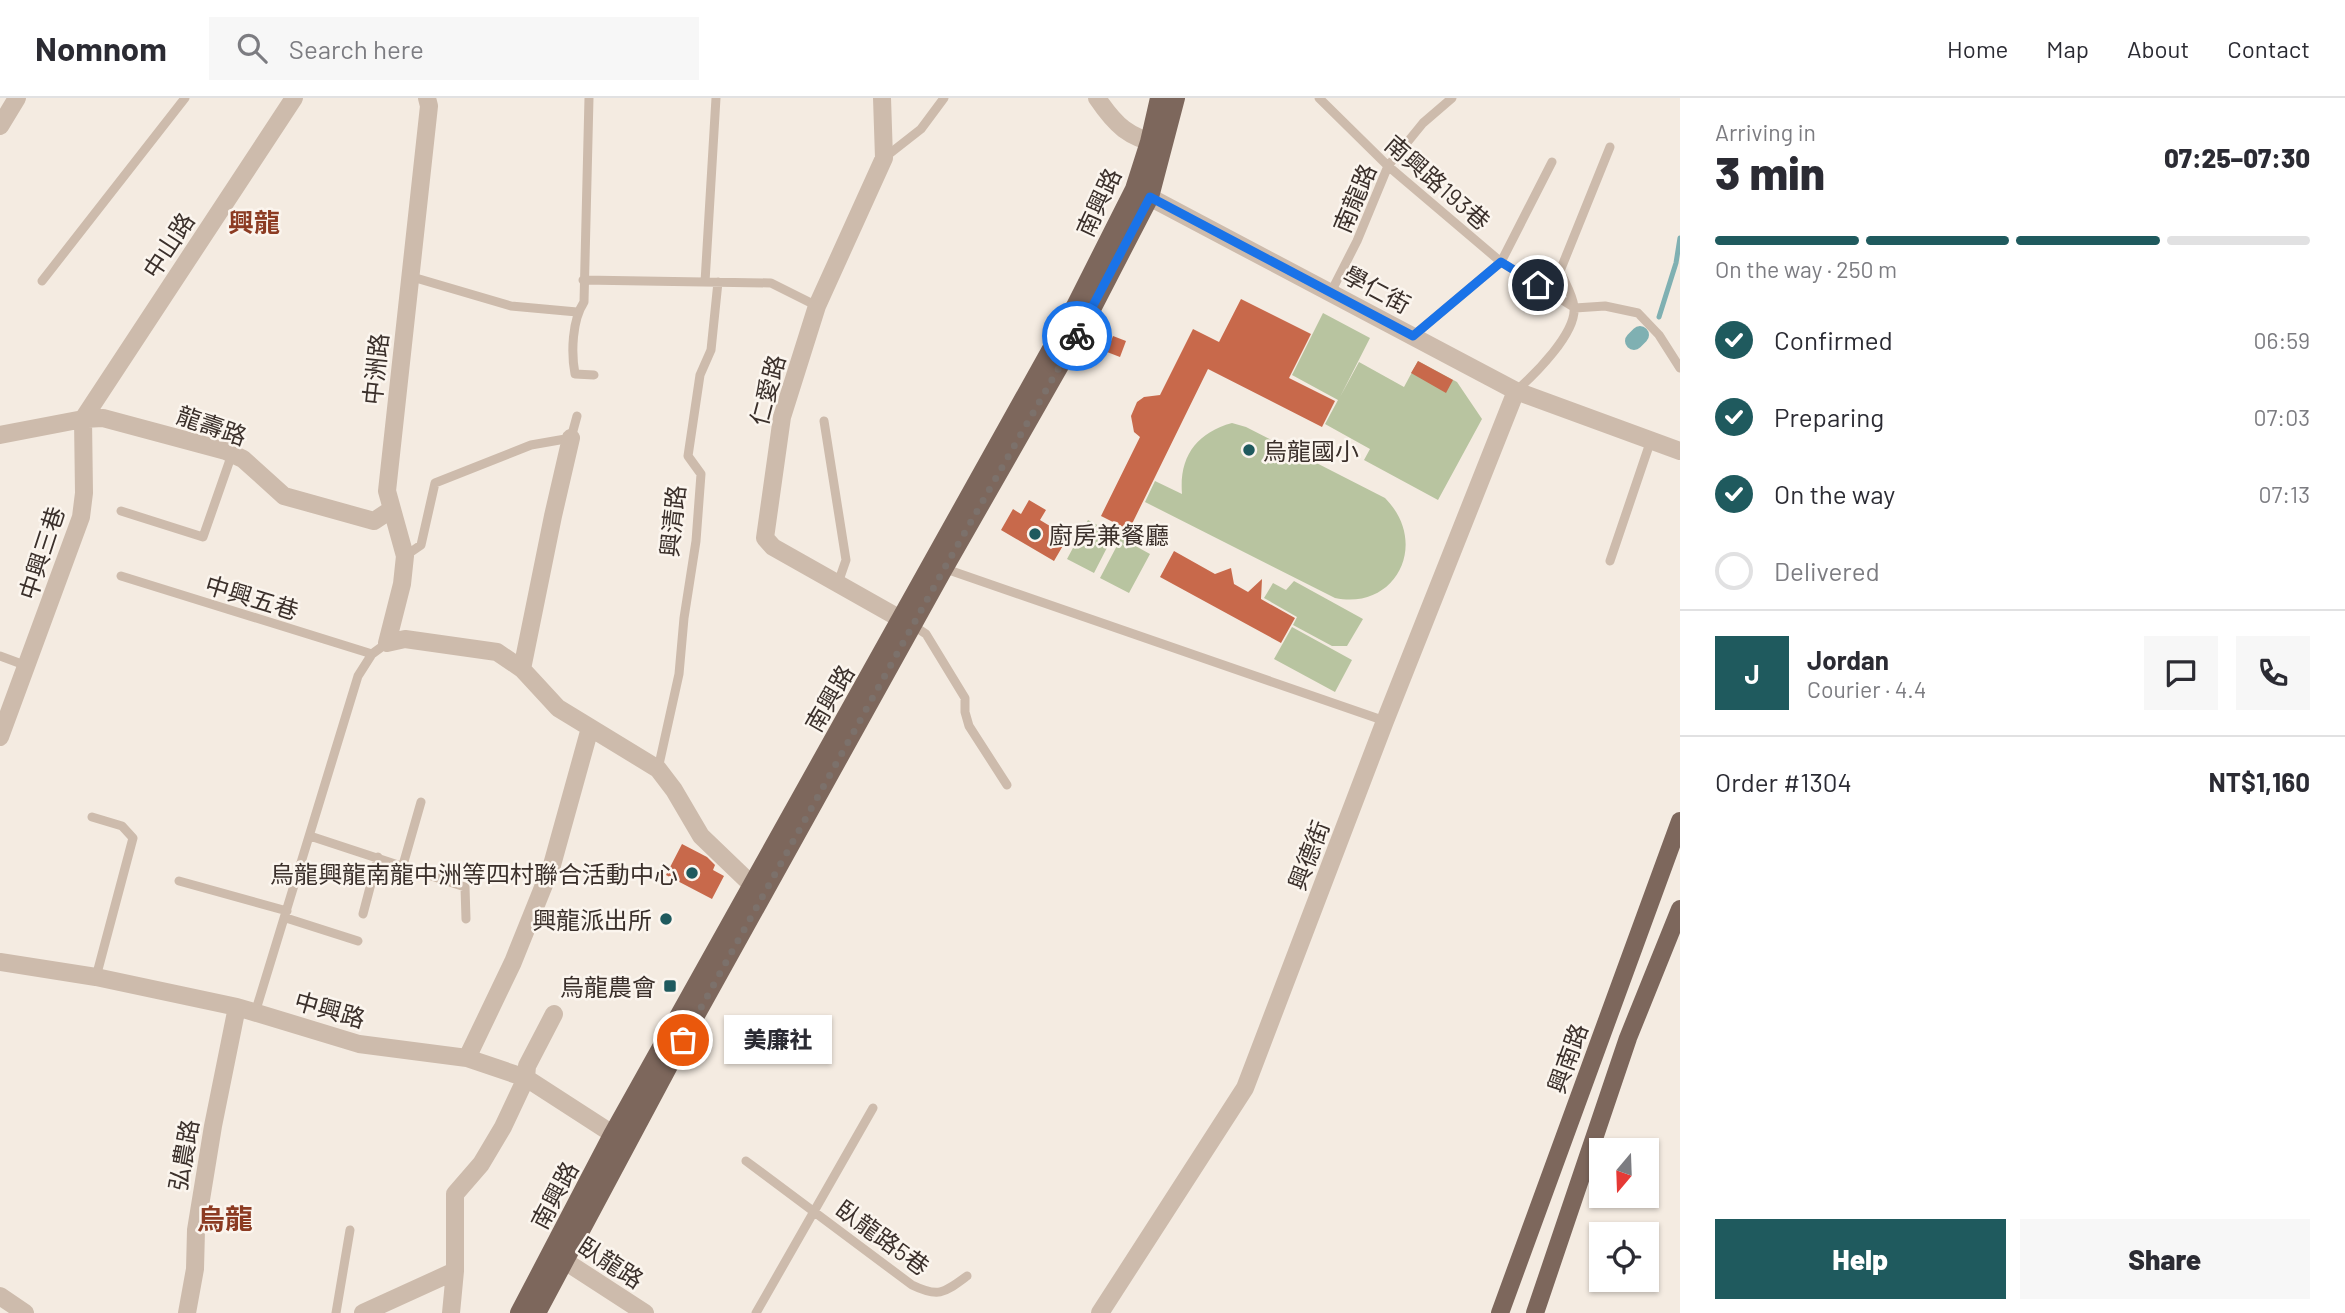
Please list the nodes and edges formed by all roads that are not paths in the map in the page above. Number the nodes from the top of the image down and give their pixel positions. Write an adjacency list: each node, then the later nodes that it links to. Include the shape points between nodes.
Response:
1 (17, 98): 14 (street)
2 (185, 98): 24 (lane)
3 (294, 98): 36 (street, 中山路)
4 (427, 98): 22 (street, 中洲路)
5 (589, 98): 23 (lane)
6 (716, 98): 25 (lane)
7 (883, 98): 17 (street, 仁愛路)
8 (944, 98): 17 (lane, via 921,129)
9 (1097, 98): 15 (street, via 1111,119 1135,138)
10 (1159, 98): 15 (main road, 南興路)
11 (1176, 98): 15 (main road, 南興路)
12 (1320, 98): 19 (lane, 南興路193巷)
13 (1452, 98): 19 (lane, 南龍路, via 1423,123)
14 (0, 126)
15 (1157, 144): 20 (main road, 南興路)
16 (1610, 147): 29 (lane, via 1560,271)
17 (884, 158): 28 (street, 仁愛路)
18 (1552, 162): 21 (lane)
19 (1388, 166): 21 (lane, 南興路193巷); 27 (lane, 南龍路)
20 (1142, 193): 27 (street, 學仁街); 47 (main road, 南興路, via 1075,306)
21 (1501, 262): 29 (lane, 南興路193巷); 31 (lane)
22 (409, 276): 30 (lane, via 511,306); 43 (street, 中洲路, via 387,491)
23 (583, 280): 25 (lane); 30 (lane, via 584,302)
24 (42, 281)
25 (705, 282): 26 (lane)
26 (718, 282): 28 (lane, via 771,284); 59 (lane, 興清路, via 711,350 700,375 688,456 701,474 696,541 679,674)
27 (1331, 292): 31 (street, 學仁街)
28 (817, 306): 49 (street, 仁愛路, via 782,417 765,538)
29 (1575, 308): 32 (lane, via 1605,306 1638,313); 34 (lane, via 1567,333 1542,367)
30 (577, 312): 33 (lane, via 575,374)
31 (1413, 336): 34 (street, 學仁街)
32 (1680, 368)
33 (594, 375)
34 (1516, 391): 40 (street, 學仁街); 56 (street, 興德街)
35 (577, 416): 39 (lane)
36 (83, 419): 38 (street, 龍壽路); 42 (street, 龍壽路, via 103,418); 54 (street, 中興三巷, via 82,517)
37 (824, 421): 49 (lane, via 846,560)
38 (0, 435)
39 (571, 438): 45 (lane, via 531,445 435,483 421,545); 55 (street)
40 (1651, 440): 41 (street, 學仁街); 46 (lane)
41 (1680, 451)
42 (232, 454): 43 (street, 龍壽路, via 284,496 374,521); 44 (lane, via 203,537)
43 (392, 509): 45 (street, 中洲路)
44 (121, 511)
45 (405, 556): 51 (street, 中洲路)
46 (1610, 561)
47 (938, 566): 50 (main road, 南興路); 56 (lane)
48 (121, 576): 52 (lane, 中興五巷)
49 (838, 583): 50 (street, 仁愛路)
50 (907, 623): 60 (lane, via 926,634 965,698 969,726); 68 (main road, 南興路)
51 (387, 643): 52 (lane); 55 (street, via 405,639 497,652)
52 (372, 654): 64 (lane, via 358,676)
53 (0, 656): 54 (lane)
54 (27, 666): 58 (street, 中興三巷)
55 (522, 669): 57 (street, via 558,708)
56 (1385, 721): 99 (street, 興德街, via 1245,1088)
57 (590, 728): 59 (street); 79 (street, via 552,865)
58 (0, 737)
59 (658, 769): 68 (street, via 701,836)
60 (1007, 785)
61 (421, 802): 66 (lane)
62 (92, 817): 75 (lane, via 122,826 133,838)
63 (1680, 821): 100 (main road, 興南路)
64 (310, 836): 65 (lane); 70 (lane)
65 (378, 857): 66 (lane); 71 (lane)
66 (402, 865): 72 (lane, via 465,887)
67 (179, 881): 70 (lane)
68 (759, 888): 82 (main road, 南興路)
69 (1680, 909): 101 (main road, 興南路, via 1628,1038)
70 (286, 914): 73 (lane); 77 (lane)
71 (363, 915)
72 (466, 919)
73 (358, 941)
74 (0, 962): 75 (street, 中興路)
75 (96, 977): 76 (street, 中興路)
76 (237, 1007): 77 (street, 中興路); 91 (street, 弘農路, via 195,1230 195,1269)
77 (255, 1013): 79 (street, 中興路, via 359,1044)
78 (554, 1014): 80 (street, via 527,1066)
79 (467, 1058): 80 (street, 中興路)
80 (526, 1078): 82 (street, 中興路); 87 (street, via 481,1164 455,1194)
81 (873, 1108): 84 (lane, 臥龍路5巷)
82 (620, 1139): 86 (main road, 南興路)
83 (746, 1161): 84 (lane, 臥龍路5巷)
84 (813, 1211): 88 (lane, 臥龍路5巷, via 929,1294 947,1291); 98 (lane, 臥龍路5巷)
85 (350, 1230): 92 (lane)
86 (557, 1256): 95 (main road, 南興路); 96 (main road, 南興路); 97 (street, 臥龍路)
87 (455, 1271): 93 (street); 94 (street)
88 (967, 1276)
89 (0, 1296): 90 (street)
90 (25, 1313)
91 (187, 1313)
92 (336, 1313)
93 (363, 1313)
94 (451, 1313)
95 (519, 1313)
96 (537, 1313)
97 (645, 1313)
98 (756, 1313)
99 (1100, 1313)
100 (1500, 1313)
101 (1535, 1313)

